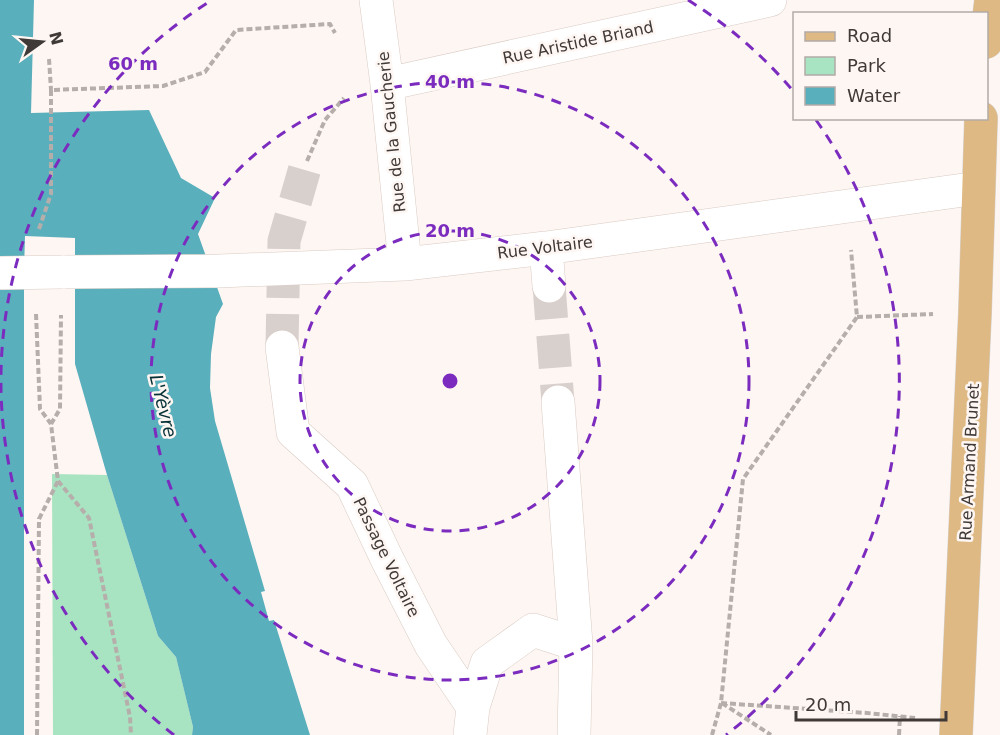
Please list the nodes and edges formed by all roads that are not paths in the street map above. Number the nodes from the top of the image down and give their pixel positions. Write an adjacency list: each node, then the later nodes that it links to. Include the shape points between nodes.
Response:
1 (376, 0): 5 (street, Rue de la Gaucherie)
2 (770, 0): 5 (street, Rue Aristide Briand)
3 (991, 0): 4 (main road)
4 (988, 32)
5 (387, 84): 9 (street, Rue de la Gaucherie)
6 (981, 120): 7 (main road, Rue Armand Brunet)
7 (978, 188): 8 (street, Rue Voltaire); 17 (main road, Rue Armand Brunet)
8 (546, 248): 9 (street, Rue Voltaire); 11 (street)
9 (405, 264): 10 (street, Rue Voltaire, bridge)
10 (0, 273)
11 (549, 286)
12 (282, 348): 15 (street, Passage Voltaire, via 293,432 352,485)
13 (558, 402): 14 (street)
14 (576, 644): 15 (street, via 533,630 487,663); 16 (street)
15 (472, 721)
16 (574, 735)
17 (956, 735)

